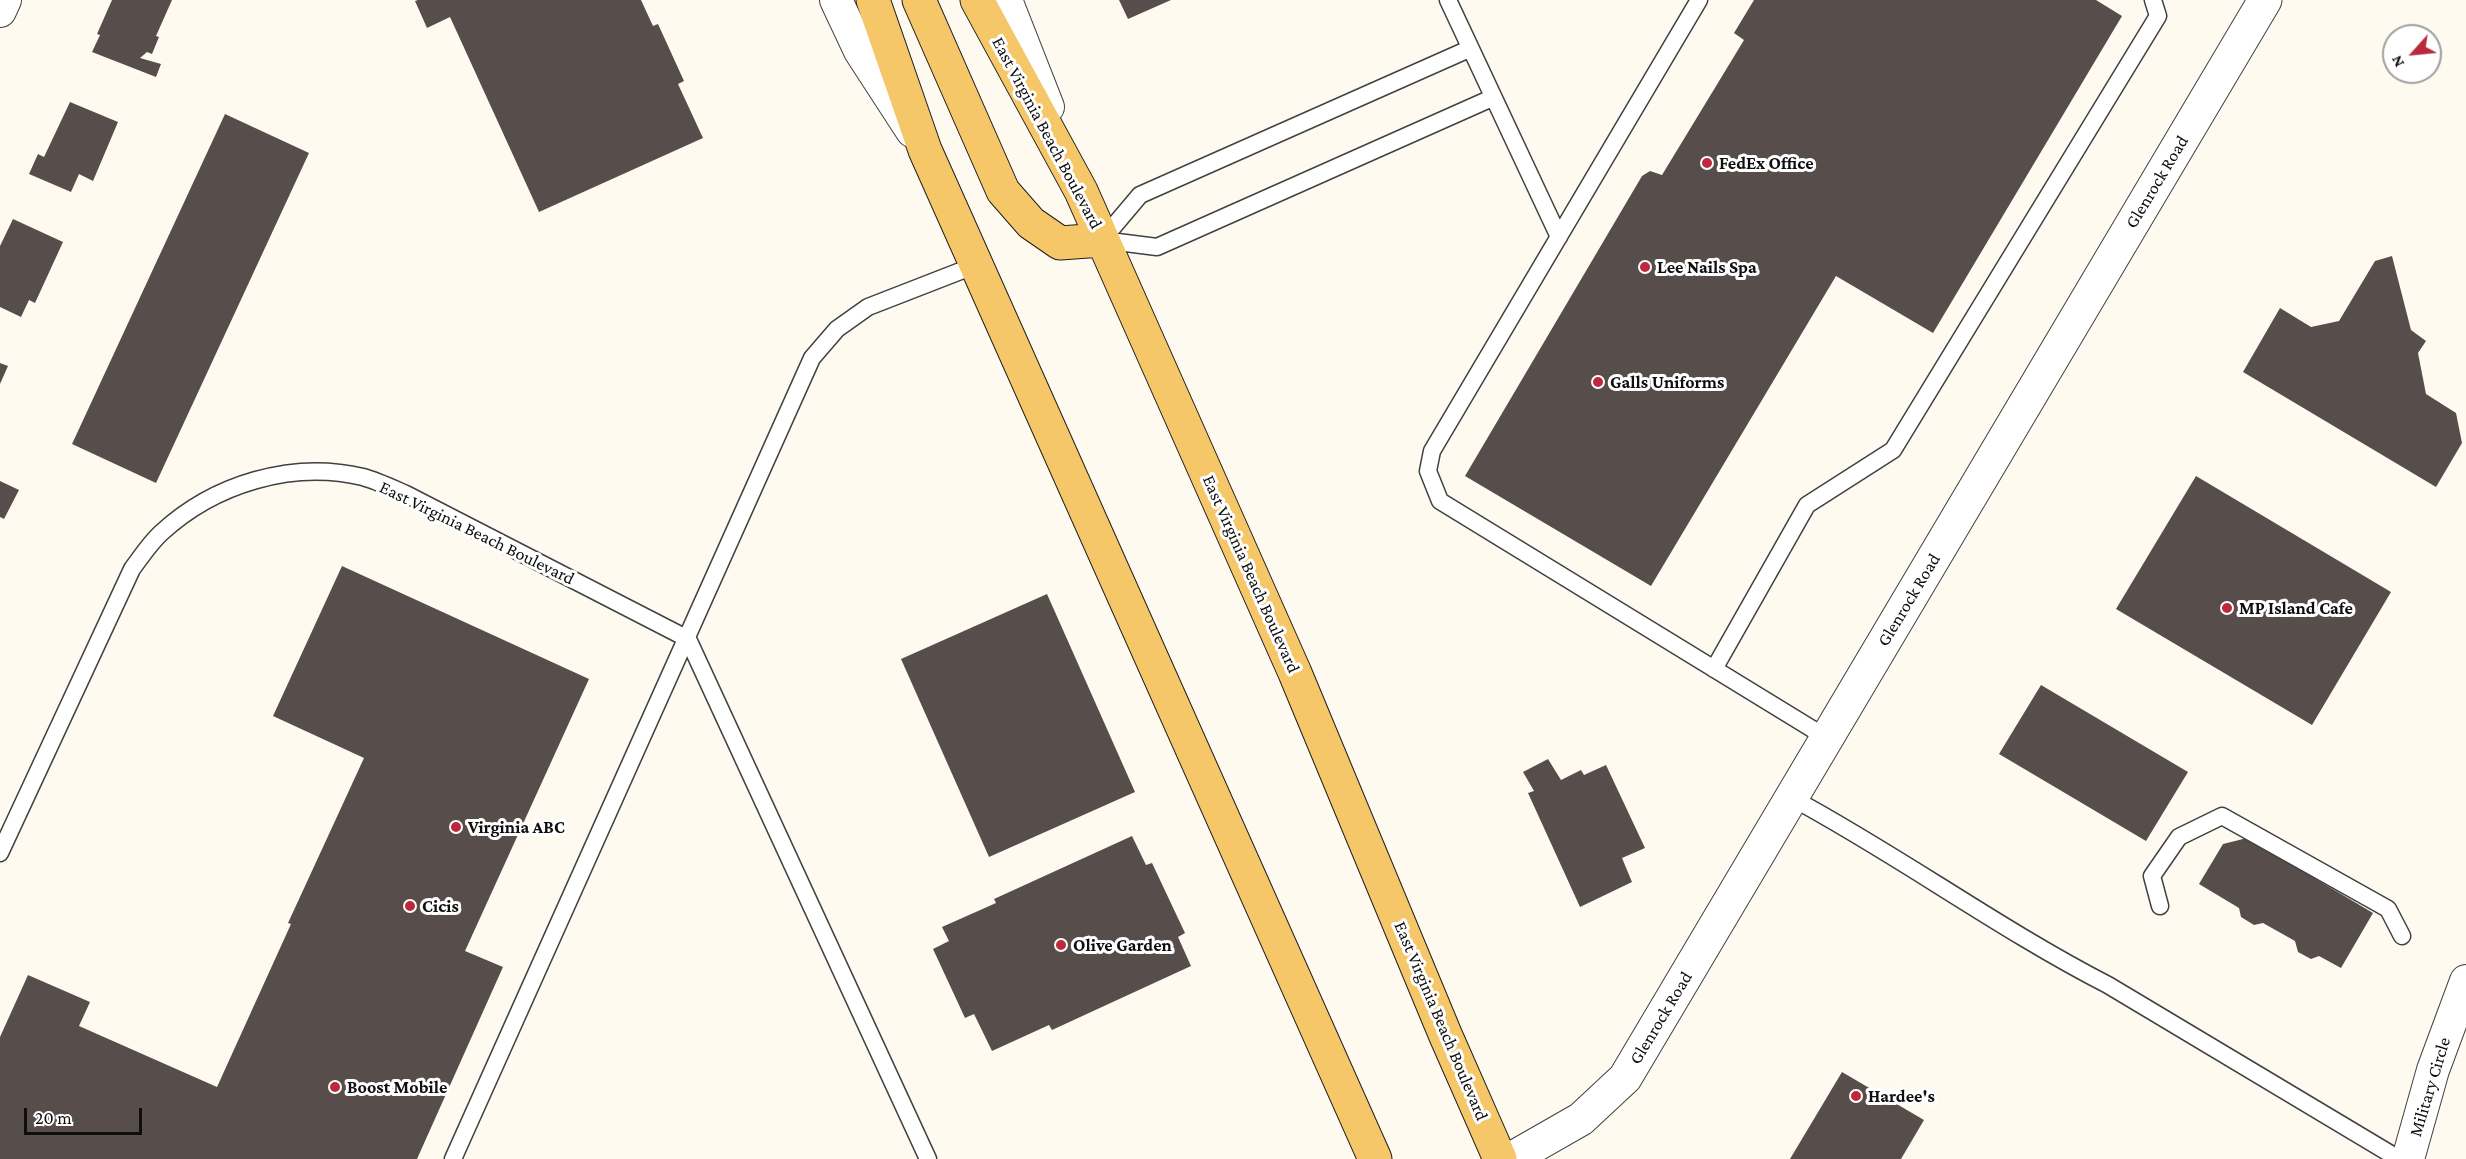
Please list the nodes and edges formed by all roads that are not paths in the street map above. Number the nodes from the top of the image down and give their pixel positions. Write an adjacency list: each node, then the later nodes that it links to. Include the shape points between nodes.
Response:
1 (5, 0): 11 (street)
2 (836, 0): 14 (street, via 860,51)
3 (873, 0): 14 (main road)
4 (919, 0): 17 (main road, via 1003,191 1030,223 1060,243)
5 (977, 0): 15 (main road, East Virginia Beach Boulevard)
6 (1006, 0): 15 (street)
7 (1448, 0): 12 (lane)
8 (1699, 0): 16 (lane)
9 (2153, 0): 20 (lane, via 2158,16 1893,450 1807,505)
10 (2265, 0): 21 (street, Glenrock Road)
11 (0, 11)
12 (1469, 48): 13 (lane); 17 (lane, via 1140,195)
13 (1492, 98): 16 (lane); 17 (lane, via 1157,247)
14 (925, 150): 18 (main road)
15 (1081, 191): 17 (main road, East Virginia Beach Boulevard)
16 (1559, 237): 20 (lane, via 1432,451 1428,471 1434,489 1440,501)
17 (1102, 240): 30 (main road, East Virginia Beach Boulevard, via 1295,673 1444,1034)
18 (976, 265): 19 (lane, via 868,307 837,329 812,358); 29 (main road)
19 (688, 639): 23 (lane, East Virginia Beach Boulevard, via 406,494 364,477 328,472 275,474 224,491 186,512 159,535 132,569); 27 (lane); 28 (lane)
20 (1714, 669): 21 (lane)
21 (1827, 738): 22 (street, Glenrock Road)
22 (1792, 798): 31 (street, Glenrock Road, via 1625,1078 1581,1119); 32 (lane)
23 (0, 853)
24 (2160, 906): 25 (lane, via 2152,876 2179,837 2222,816 2388,909)
25 (2402, 936)
26 (2466, 981): 33 (street, Military Circle, via 2433,1070)
27 (453, 1159)
28 (928, 1159)
29 (1375, 1159)
30 (1500, 1159)
31 (1511, 1159)
32 (2399, 1159)
33 (2408, 1159)

